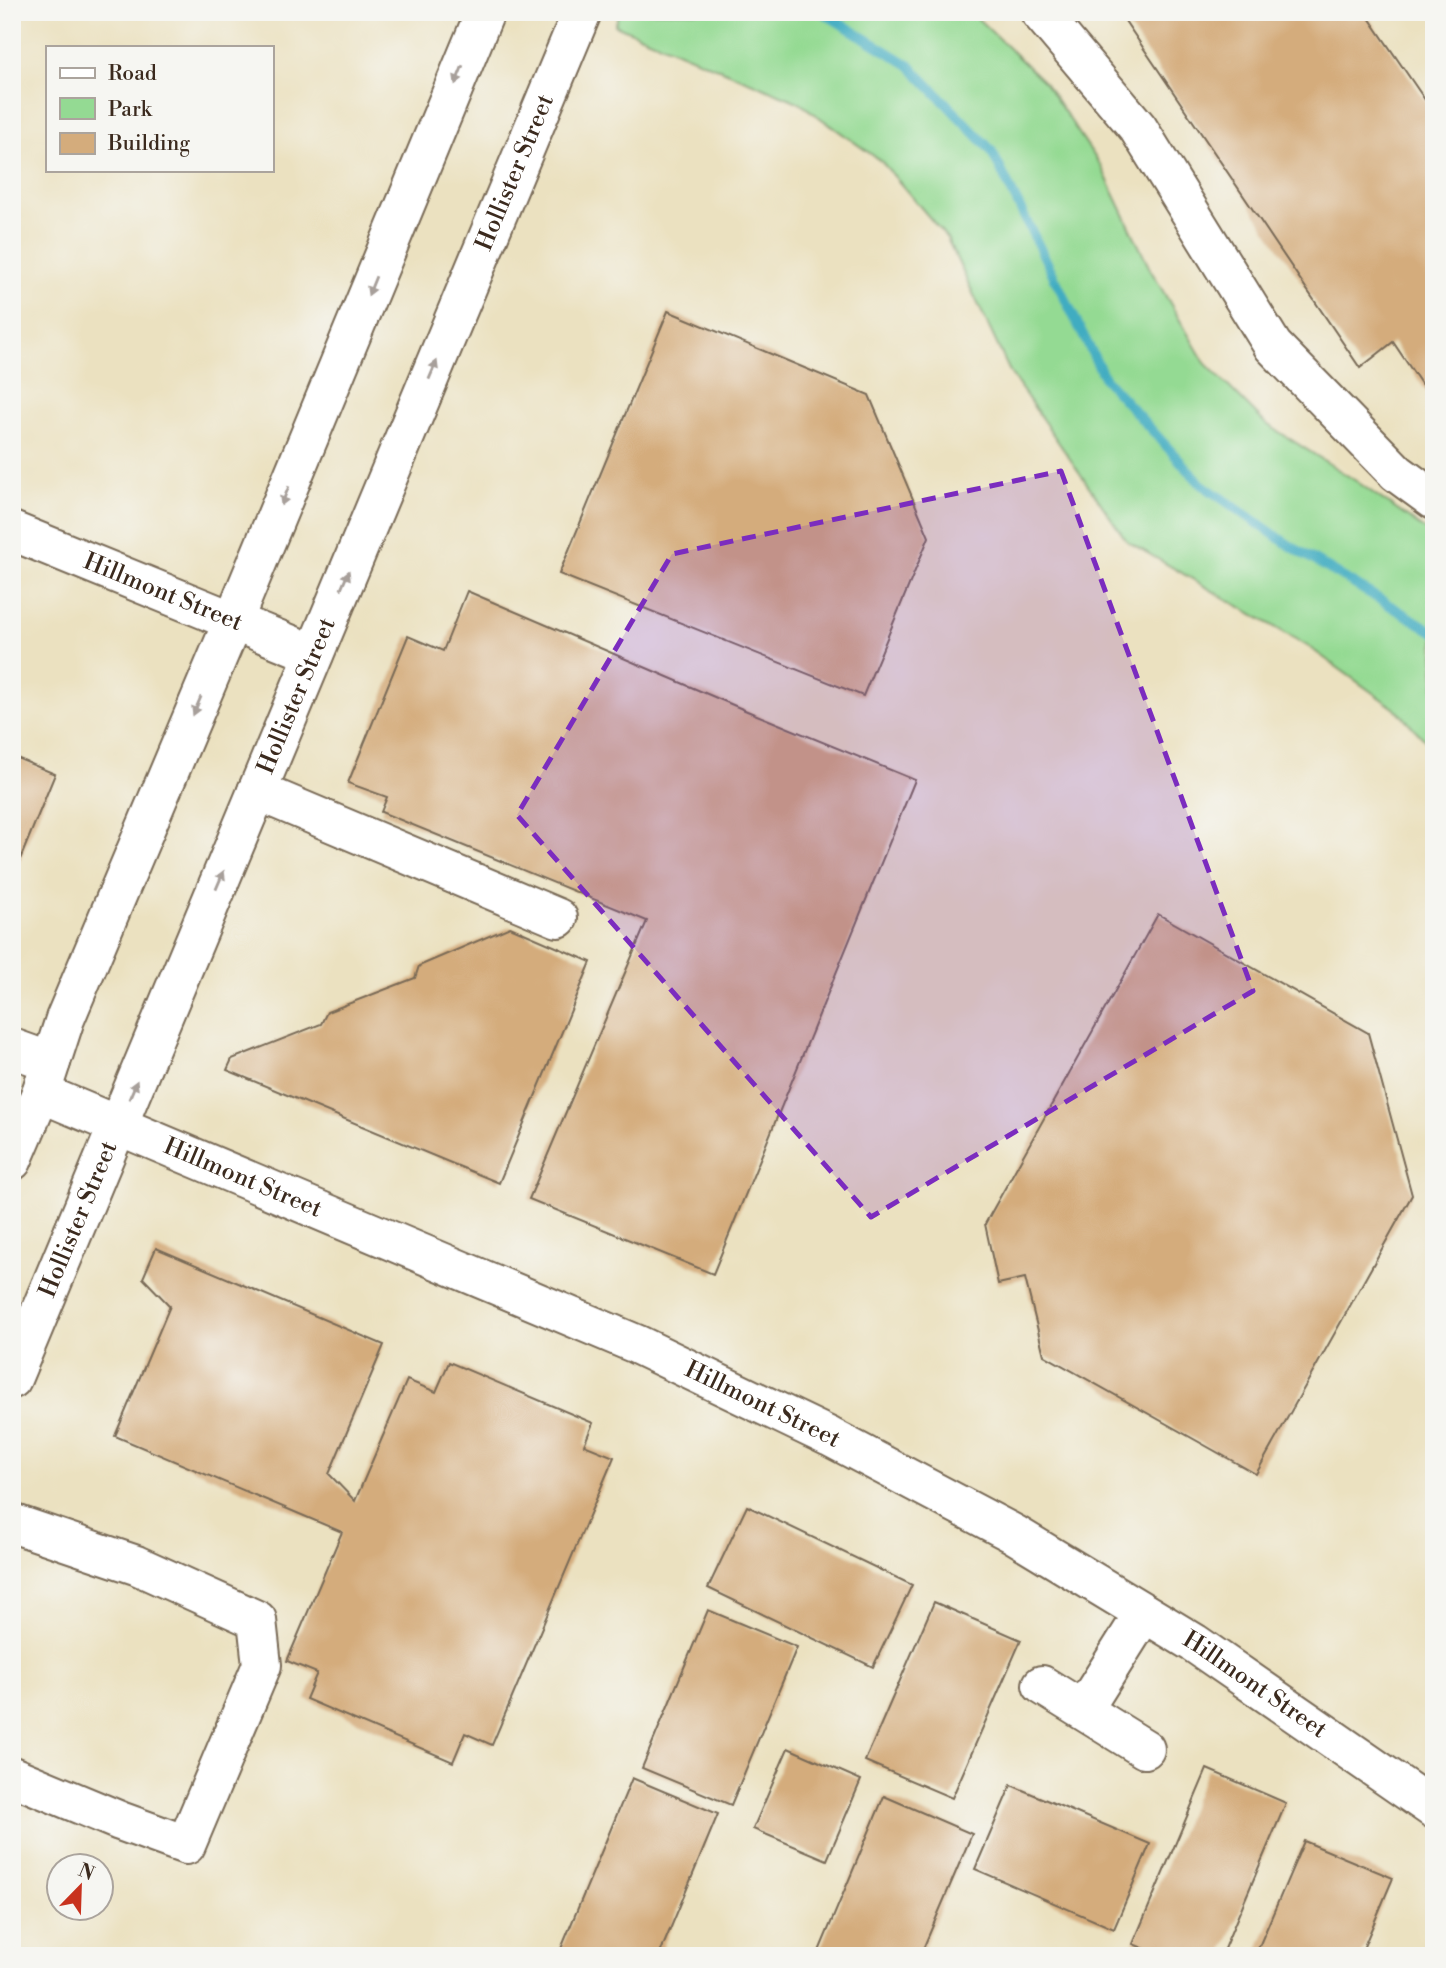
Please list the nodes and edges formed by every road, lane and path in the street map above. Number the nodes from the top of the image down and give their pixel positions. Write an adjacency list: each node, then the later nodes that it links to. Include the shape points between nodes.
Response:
1 (485, 12): 6 (main road, one-way to 6)
2 (582, 12): 7 (main road, Hollister Street, one-way to 2)
3 (1040, 12): 4 (main road, via 1138,128 1273,346 1397,473)
4 (1434, 500)
5 (12, 531): 6 (main road, Hillmont Street)
6 (233, 621): 7 (main road, Hillmont Street); 11 (main road, one-way to 11, via 65,1019)
7 (314, 654): 8 (main road, Hollister Street)
8 (257, 791): 9 (main road); 12 (main road, Hollister Street, one-way to 8)
9 (558, 918)
10 (12, 1048): 11 (main road, Hillmont Street)
11 (46, 1077): 12 (main road, Hillmont Street); 13 (main road)
12 (118, 1125): 14 (main road, Hollister Street); 16 (main road, Hillmont Street, via 636,1344 830,1437 1001,1528)
13 (12, 1161)
14 (12, 1379)
15 (12, 1523): 20 (main road, via 136,1565 257,1620 262,1665 186,1845)
16 (1144, 1613): 18 (main road); 21 (main road, Hillmont Street)
17 (1042, 1685): 18 (main road)
18 (1083, 1710): 19 (main road)
19 (1145, 1749)
20 (12, 1776)
21 (1434, 1810)

